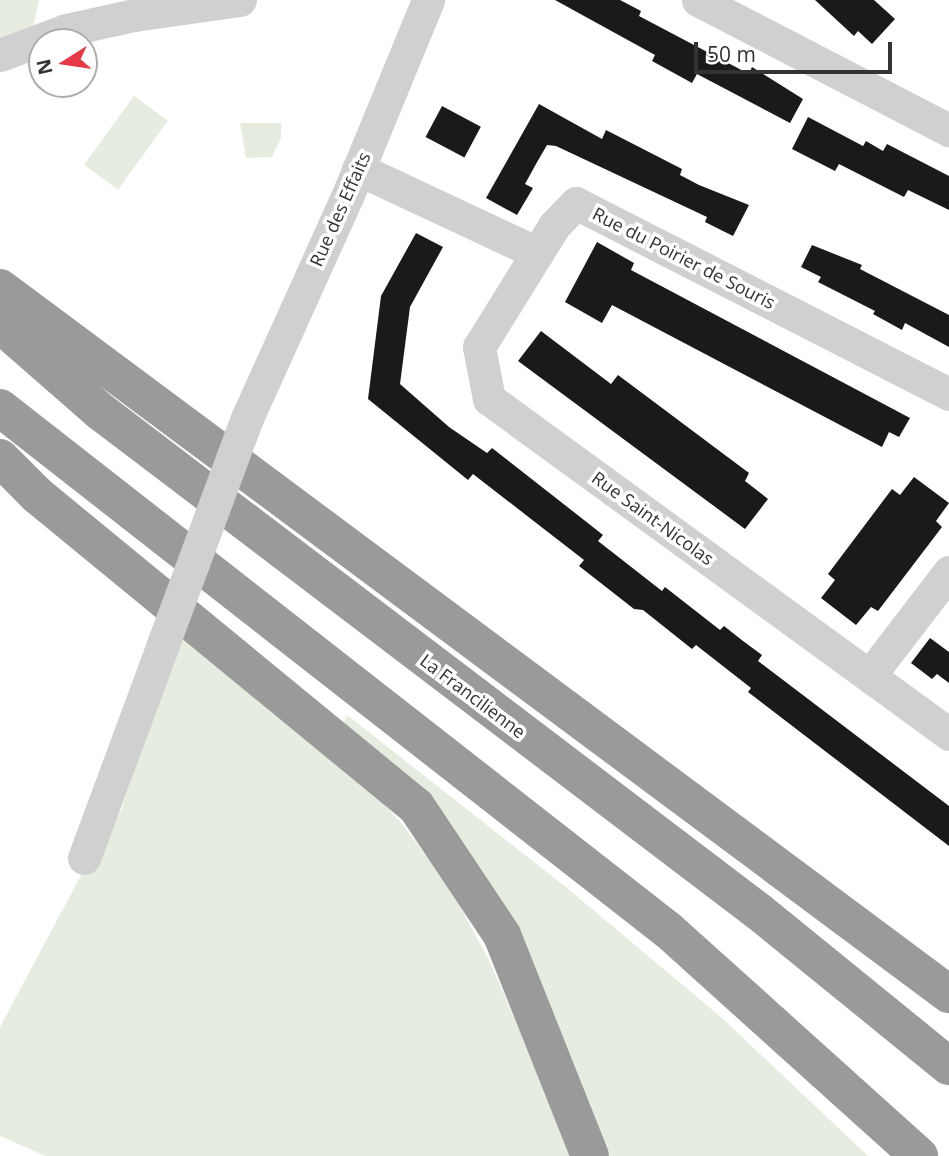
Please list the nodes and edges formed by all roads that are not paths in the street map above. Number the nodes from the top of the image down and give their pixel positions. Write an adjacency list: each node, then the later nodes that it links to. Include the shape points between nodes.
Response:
1 (240, 0): 4 (street, via 107,21)
2 (428, 0): 6 (street, Rue des Effaits)
3 (698, 0): 5 (street)
4 (0, 55)
5 (949, 130)
6 (358, 169): 7 (street); 16 (street, Rue des Effaits, bridge, via 248,416)
7 (537, 253): 10 (street, Rue du Poirier de Souris, via 576,203); 14 (street, Rue Saint-Nicolas, via 479,347 489,399)
8 (0, 288): 17 (highway)
9 (0, 324): 18 (highway, La Francilienne, via 100,412 758,911)
10 (949, 394)
11 (0, 408): 20 (highway, via 668,930)
12 (0, 458): 19 (highway, via 37,495 416,806 502,936)
13 (949, 572): 14 (street)
14 (870, 675): 15 (street, Rue Saint-Nicolas)
15 (949, 734)
16 (84, 858)
17 (949, 994)
18 (949, 1066)
19 (590, 1156)
20 (919, 1156)

